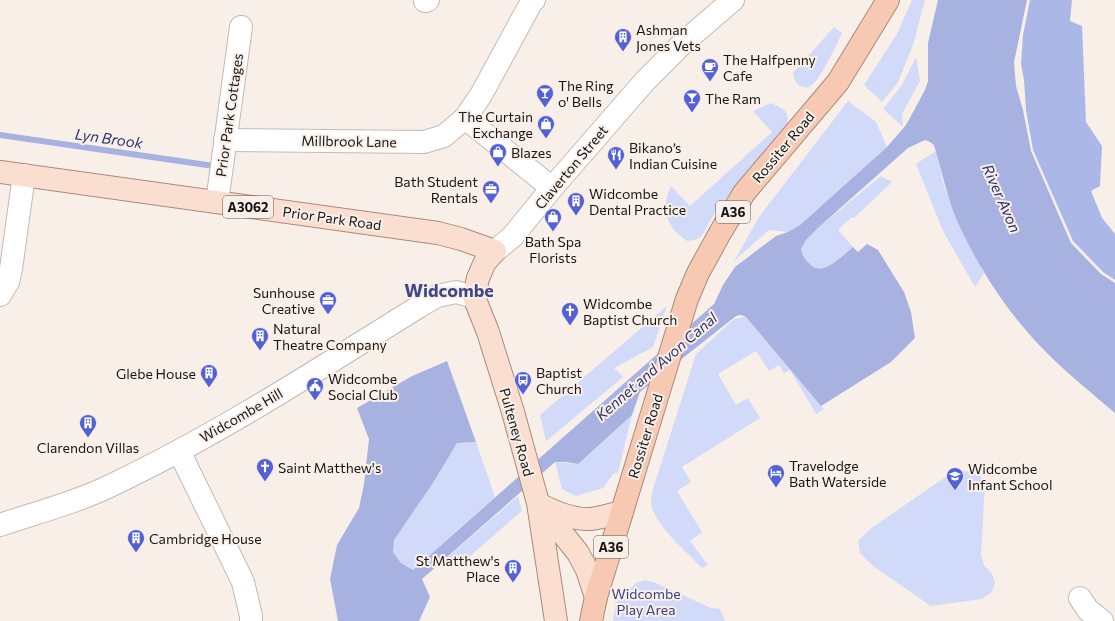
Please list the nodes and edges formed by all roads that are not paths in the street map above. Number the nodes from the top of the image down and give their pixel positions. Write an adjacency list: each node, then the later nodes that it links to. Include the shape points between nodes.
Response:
1 (733, 0): 11 (street, Claverton Street, via 684,42 651,76)
2 (870, 0): 6 (highway, A36)
3 (888, 0): 6 (highway, Rossiter Road / A36)
4 (530, 1): 7 (street, Millbrook Lane, via 482,95)
5 (241, 27): 8 (street, Prior Park Cottages)
6 (846, 69): 18 (highway, Rossiter Road / A36, via 838,82 744,193 698,273 678,325)
7 (465, 118): 8 (street, Millbrook Lane, via 444,136 424,142); 11 (street)
8 (225, 140): 12 (street, Prior Park Cottages)
9 (0, 172): 10 (main road, Prior Park Road / A3062)
10 (24, 175): 12 (main road, Prior Park Road / A3062); 14 (street, via 11,269 8,282)
11 (552, 188): 13 (street, Claverton Street, via 512,237)
12 (217, 202): 13 (main road, Prior Park Road / A3062, via 438,233)
13 (495, 251): 15 (main road, via 485,262)
14 (0, 295)
15 (474, 296): 16 (street, Widcombe Hill, via 456,292 437,296 256,408); 17 (main road, Pulteney Road, via 488,332)
16 (179, 451): 19 (street, Widcombe Hill, via 113,485); 22 (street, via 243,582)
17 (536, 498): 18 (main road, via 551,510 578,518 590,519); 20 (main road, via 578,553 588,570); 23 (main road, Pulteney Road)
18 (622, 512): 20 (highway, Rossiter Road / A36)
19 (1, 522)
20 (596, 597): 24 (highway, Rossiter Road / A36)
21 (1080, 598): 25 (street, via 1088,610)
22 (251, 621)
23 (556, 621)
24 (591, 621)
25 (1102, 621)

